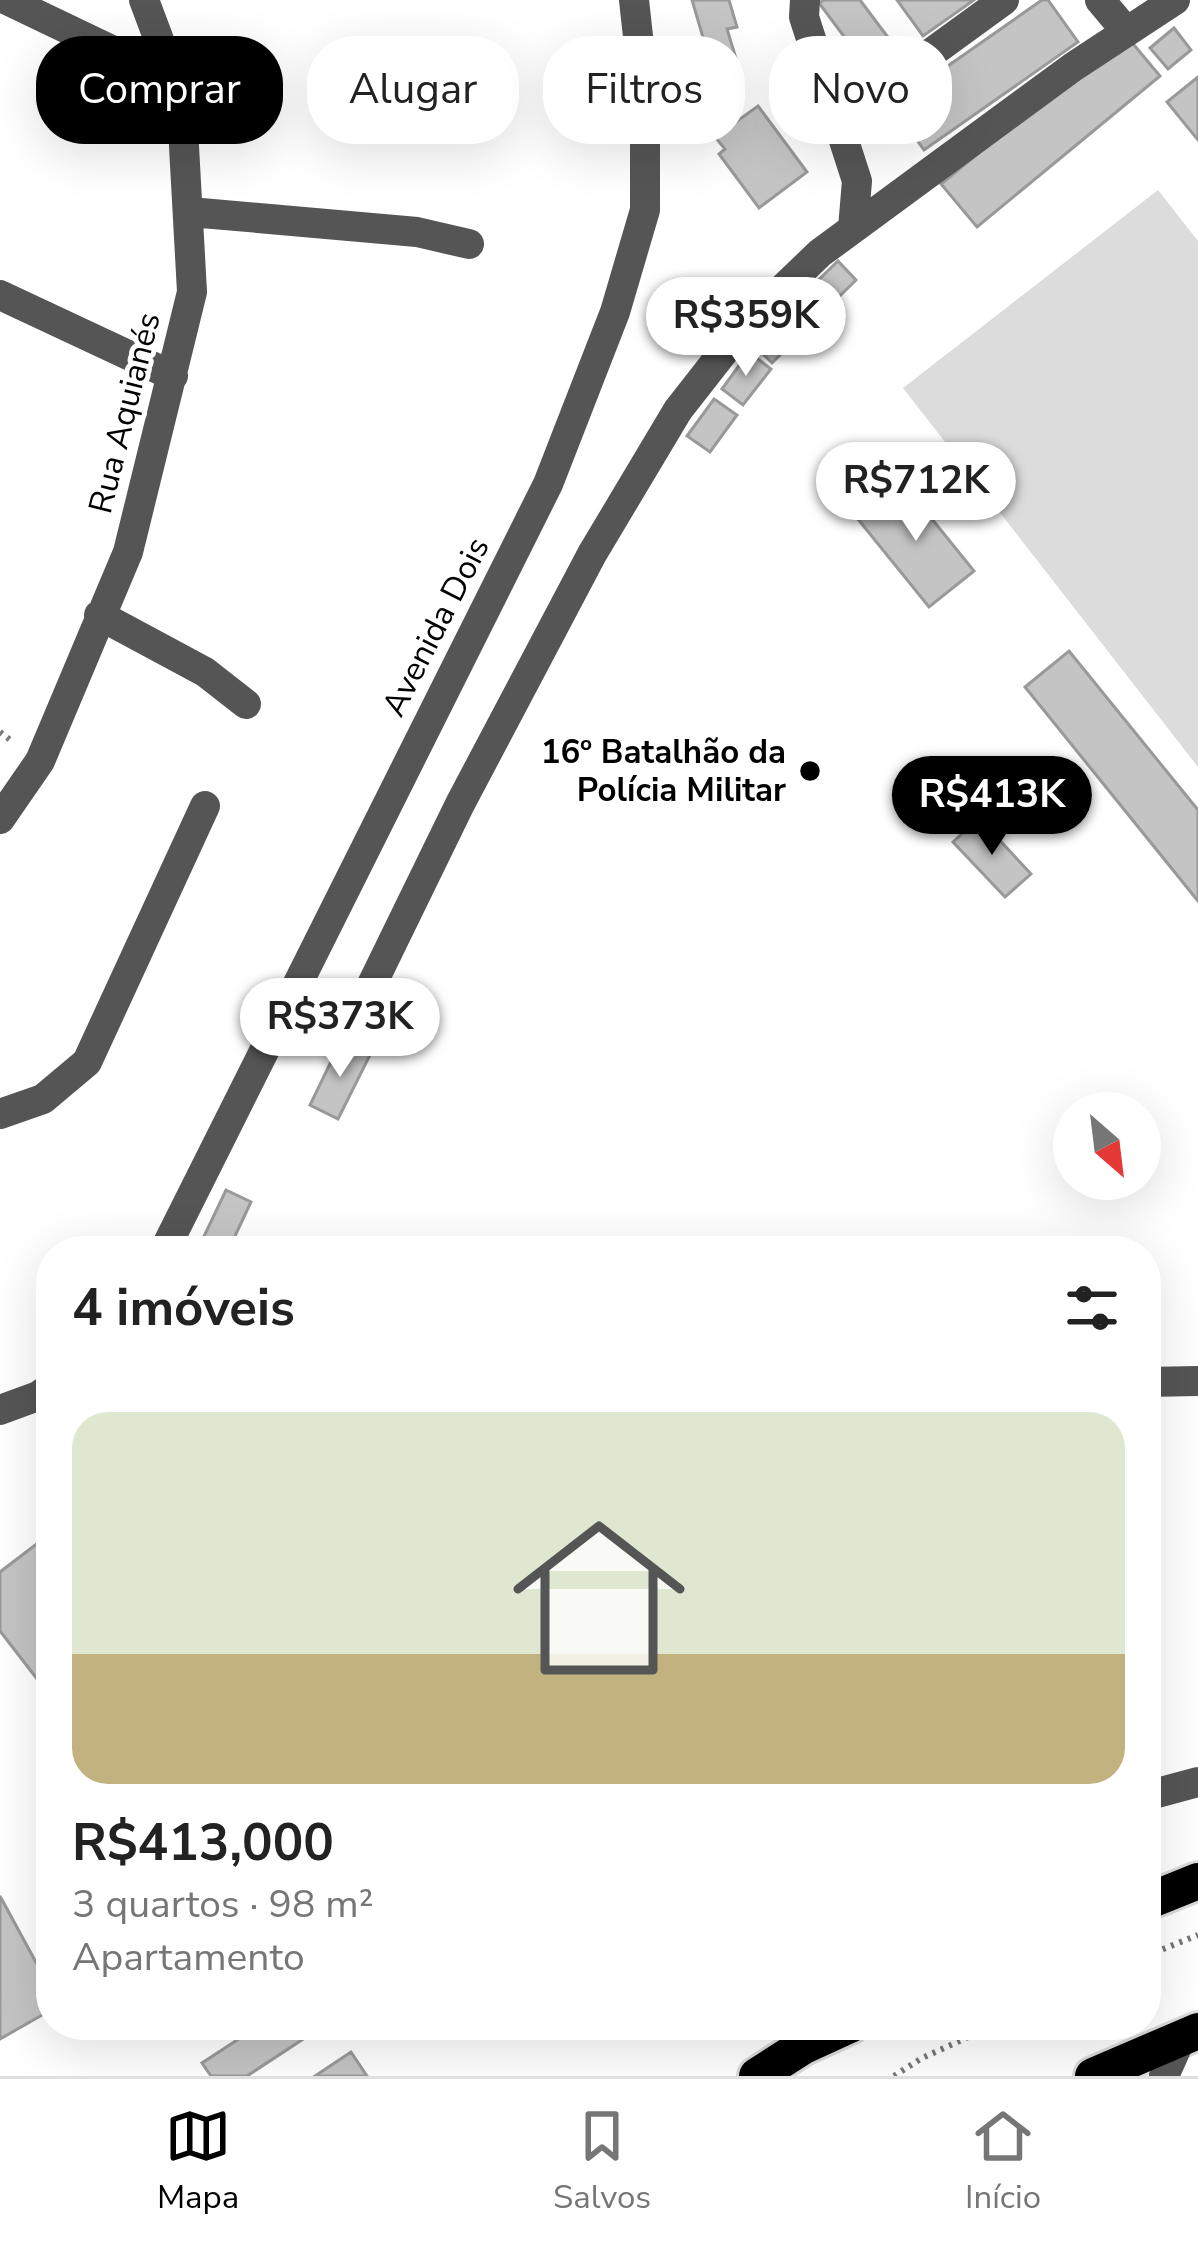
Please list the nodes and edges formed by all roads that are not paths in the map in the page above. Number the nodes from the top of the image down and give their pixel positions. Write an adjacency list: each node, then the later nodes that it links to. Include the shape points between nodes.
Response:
1 (7, 0): 10 (street)
2 (144, 0): 11 (street, Rua Aquianés)
3 (634, 0): 27 (street, Avenida Dois, via 645,210 615,313 548,484)
4 (805, 0): 12 (street)
5 (1004, 0): 13 (street)
6 (1100, 0): 9 (street)
7 (1179, 0): 8 (street); 9 (street)
8 (1198, 13)
9 (1126, 31): 17 (street)
10 (82, 36)
11 (158, 36)
12 (810, 36)
13 (952, 38)
14 (184, 144): 16 (street, Rua Aquianés)
15 (846, 144): 17 (street, via 857,181)
16 (190, 212): 18 (street); 20 (street, Rua Aquianés, via 192,292)
17 (854, 228): 25 (street, via 742,327 678,410 592,554)
18 (469, 244)
19 (0, 296): 20 (street)
20 (172, 376): 21 (street, Rua Aquianés, via 128,552)
21 (99, 615): 22 (street, via 205,672); 24 (street, Rua Aquianés, via 40,761)
22 (246, 704)
23 (205, 806): 26 (street, via 87,1062 43,1099)
24 (0, 820)
25 (359, 1011)
26 (0, 1114)
27 (172, 1236)
28 (1198, 1381): 29 (street)
29 (1161, 1382)
30 (36, 1397): 31 (street)
31 (0, 1410)
32 (1198, 1782): 33 (street)
33 (1161, 1792)
34 (1198, 1881): 35 (highway)
35 (1161, 1896)
36 (1189, 2034): 39 (highway); 40 (street)
37 (817, 2040): 38 (highway)
38 (757, 2076)
39 (1094, 2076)
40 (1164, 2076)

